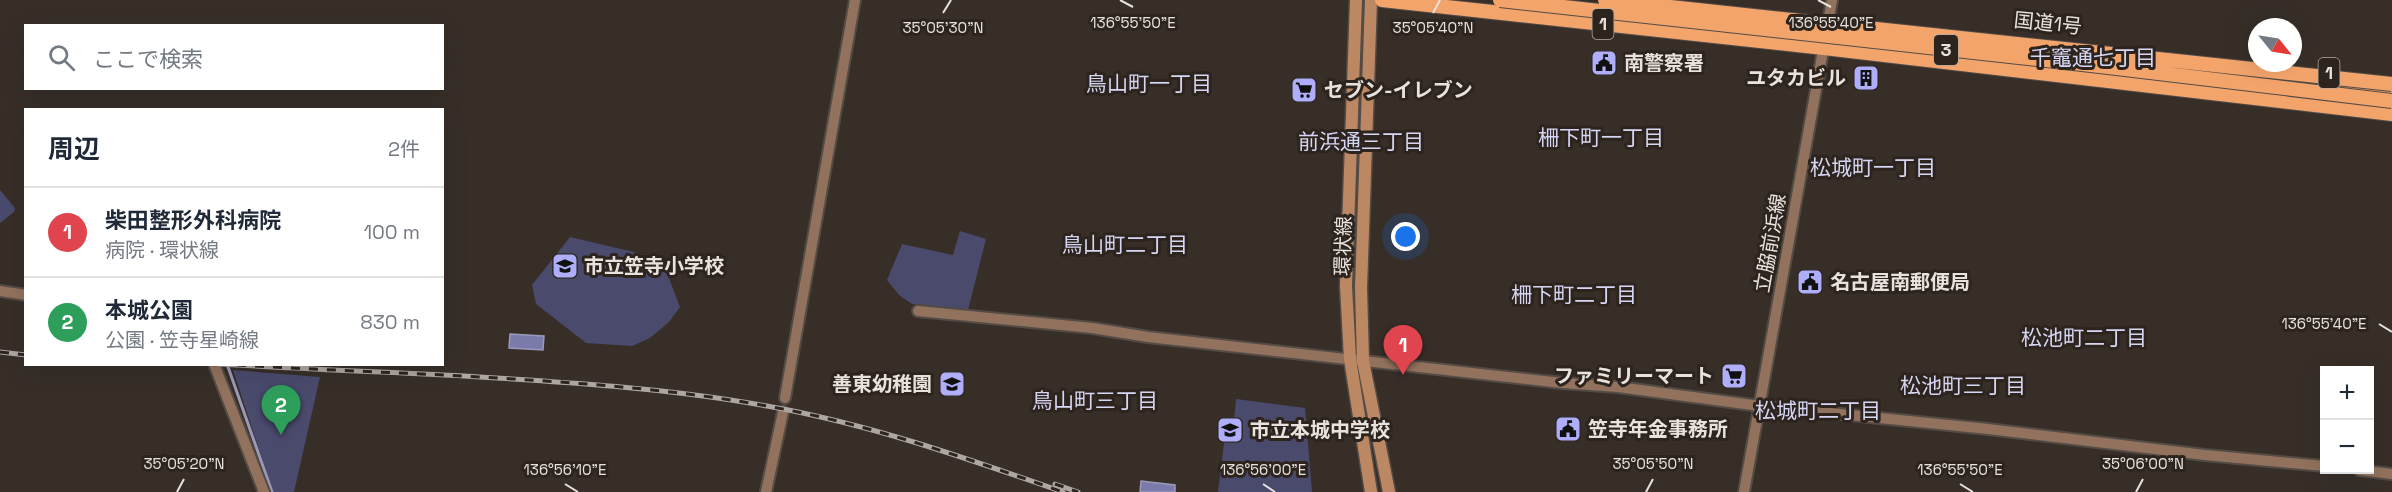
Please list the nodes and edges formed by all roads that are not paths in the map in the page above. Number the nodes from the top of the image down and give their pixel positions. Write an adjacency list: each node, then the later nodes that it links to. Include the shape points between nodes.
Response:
1 (855, 0): 23 (street)
2 (1356, 0): 20 (main road, 環状線, via 1346,286)
3 (1371, 0): 21 (main road, 環状線, via 1361,288)
4 (1382, 0): 10 (highway, 1)
5 (1500, 0): 15 (highway, 3, bridge)
6 (1605, 0): 13 (highway, 3, bridge)
7 (1664, 0): 9 (highway, 国道1号 / 1)
8 (1832, 0): 9 (street, 立脇前浜線)
9 (1829, 18): 10 (street, 立脇前浜線); 11 (highway, 国道1号 / 1)
10 (1824, 48): 16 (highway, 1); 24 (street, 立脇前浜線)
11 (2137, 52): 12 (highway, 国道1号 / 1); 14 (highway, via 2201,72)
12 (2392, 79)
13 (2392, 84)
14 (2392, 94)
15 (2392, 101)
16 (2392, 114)
17 (0, 291): 18 (street)
18 (24, 295)
19 (918, 310): 20 (street)
20 (1350, 359): 21 (street); 31 (main road, 環状線)
21 (1363, 361): 24 (street); 32 (main road, 環状線)
22 (215, 366): 29 (street)
23 (785, 398)
24 (1760, 406): 26 (street); 33 (street, 立脇前浜線)
25 (783, 412): 30 (street)
26 (2320, 466)
27 (2374, 472): 28 (street)
28 (2392, 474)
29 (264, 492)
30 (766, 492)
31 (1371, 492)
32 (1389, 492)
33 (1744, 492)

